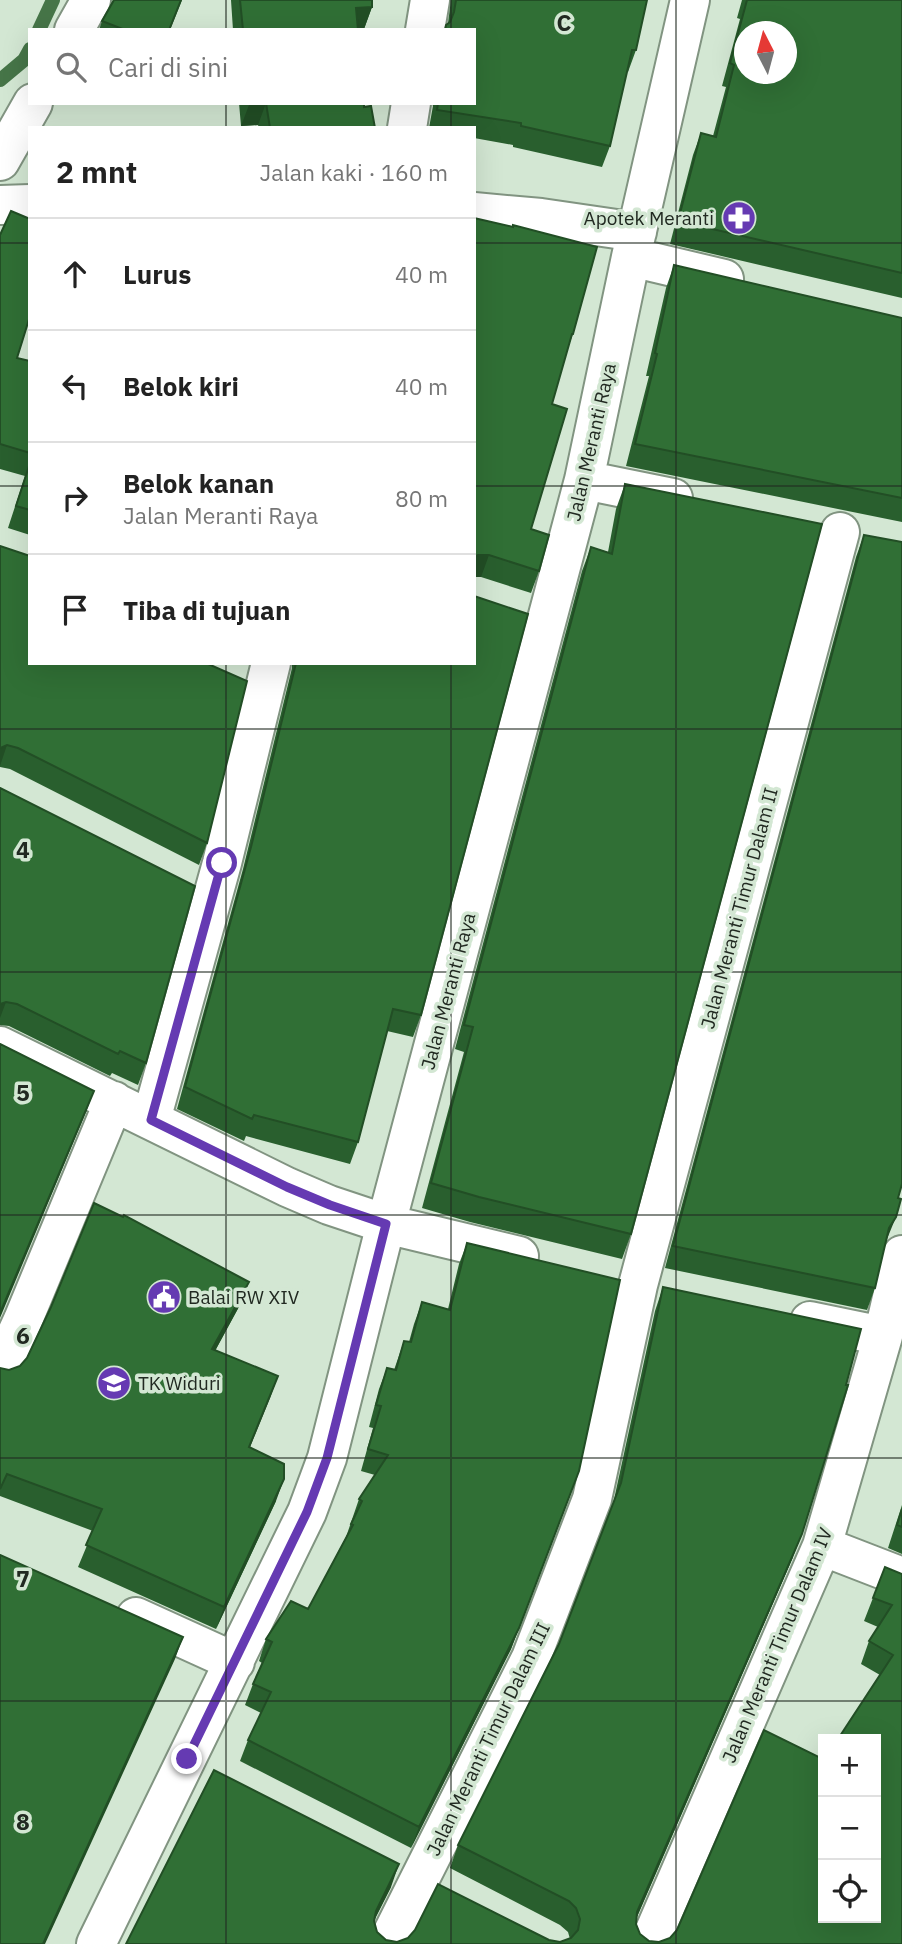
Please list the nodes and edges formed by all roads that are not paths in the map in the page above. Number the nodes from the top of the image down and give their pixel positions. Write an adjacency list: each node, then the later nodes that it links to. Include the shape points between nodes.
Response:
1 (91, 0): 4 (street)
2 (430, 0): 5 (street)
3 (690, 0): 13 (street, Jalan Meranti Raya)
4 (75, 28)
5 (425, 28)
6 (32, 105): 9 (street)
7 (411, 105): 8 (street)
8 (407, 126)
9 (0, 161)
10 (28, 204): 11 (street)
11 (0, 205)
12 (476, 212): 13 (street, via 541,218)
13 (634, 244): 14 (street); 15 (street, Jalan Meranti Raya)
14 (753, 286)
15 (584, 480): 16 (street); 19 (street, Jalan Meranti Raya)
16 (705, 505)
17 (877, 539): 29 (street, Jalan Meranti Timur Dalam II, via 826,529)
18 (510, 610): 19 (street)
19 (547, 621): 26 (street, Jalan Meranti Raya)
20 (266, 665): 22 (street)
21 (177, 879): 22 (street)
22 (213, 897): 25 (street)
23 (0, 1046): 24 (street)
24 (114, 1101): 25 (street); 31 (street)
25 (151, 1120): 26 (street, via 287,1187)
26 (386, 1224): 28 (street); 37 (street, Jalan Meranti Raya, via 327,1458 307,1512)
27 (902, 1255): 32 (street, Jalan Meranti Timur Dalam IV)
28 (558, 1266)
29 (638, 1284): 38 (street, Jalan Meranti Timur Dalam III, via 592,1499 531,1658)
30 (774, 1313): 32 (street)
31 (12, 1314): 33 (street)
32 (883, 1336): 34 (street, Jalan Meranti Timur Dalam IV)
33 (0, 1370)
34 (822, 1546): 35 (street); 42 (street, Jalan Meranti Timur Dalam IV)
35 (902, 1577)
36 (99, 1601): 37 (street)
37 (235, 1662): 40 (street, Jalan Meranti Raya, via 200,1765)
38 (408, 1872): 39 (street); 41 (street, Jalan Meranti Timur Dalam III)
39 (456, 1896)
40 (96, 1944)
41 (387, 1944)
42 (649, 1944)

